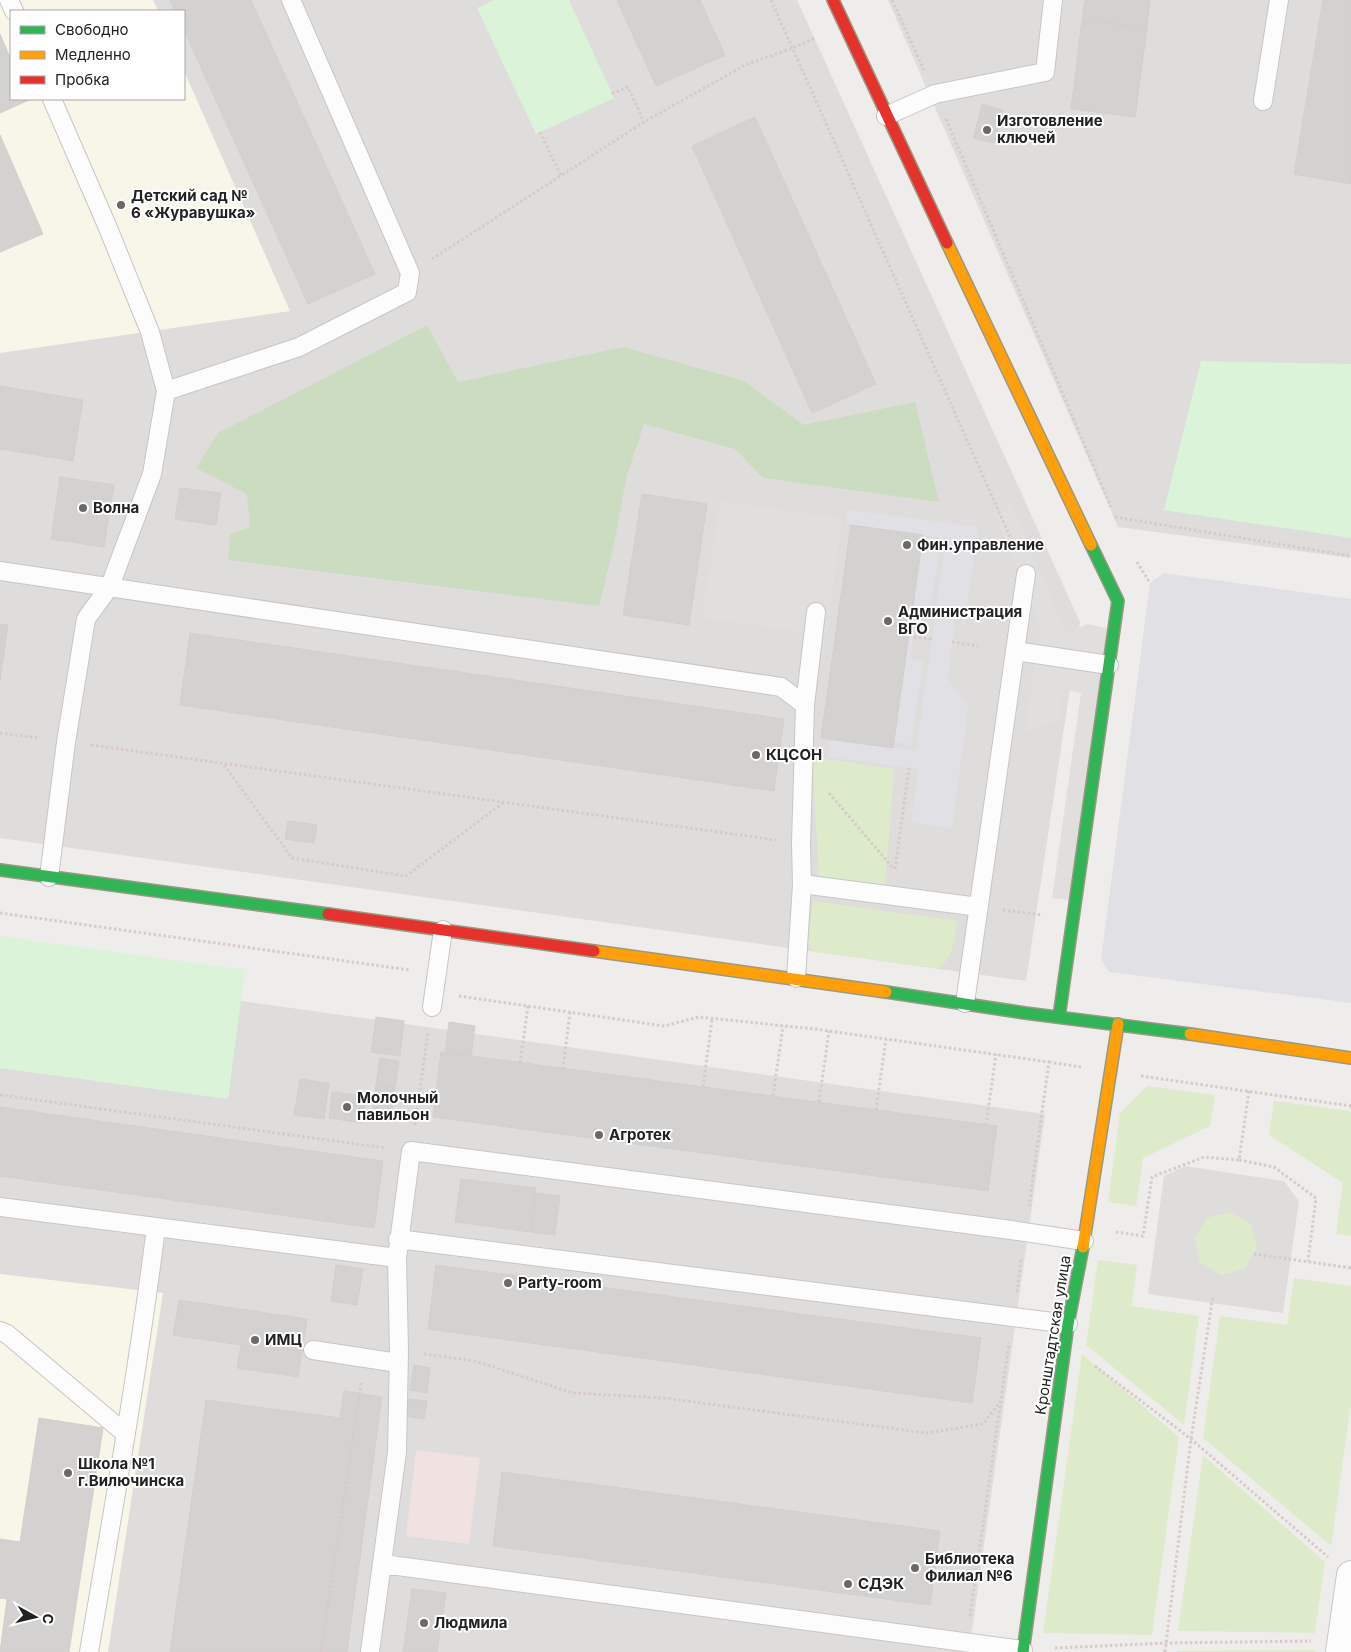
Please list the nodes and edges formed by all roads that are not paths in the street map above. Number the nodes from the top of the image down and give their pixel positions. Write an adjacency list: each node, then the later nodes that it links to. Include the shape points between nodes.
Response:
1 (291, 0): 8 (lane, via 410,273 407,292 299,346)
2 (833, 0): 7 (street)
3 (1053, 0): 7 (lane, via 1045,72 935,94)
4 (1279, 0): 6 (lane)
5 (52, 100): 8 (lane, via 150,332)
6 (1263, 101)
7 (886, 116): 14 (street, via 1118,601)
8 (166, 391): 11 (lane, via 152,474)
9 (0, 571): 11 (lane)
10 (1026, 574): 13 (lane)
11 (110, 586): 15 (lane, via 781,687); 17 (lane, via 86,619 66,742)
12 (816, 612): 15 (lane)
13 (1015, 651): 14 (lane); 19 (lane)
14 (1109, 665): 24 (street)
15 (805, 705): 18 (lane)
16 (0, 870): 17 (street)
17 (50, 877): 20 (street)
18 (802, 884): 19 (lane); 21 (lane)
19 (979, 908): 22 (lane)
20 (442, 930): 21 (street); 23 (lane)
21 (796, 978): 22 (street)
22 (965, 1003): 24 (street)
23 (432, 1007)
24 (1059, 1017): 25 (street)
25 (1118, 1024): 26 (street); 30 (street, Кронштадтская улица)
26 (1351, 1058)
27 (0, 1207): 28 (lane)
28 (156, 1228): 31 (lane); 36 (lane)
29 (398, 1239): 30 (lane, via 411,1151); 31 (lane); 32 (lane)
30 (1084, 1241): 32 (street, Кронштадтская улица)
31 (397, 1258): 35 (lane)
32 (1068, 1324): 40 (street, Кронштадтская улица)
33 (0, 1331): 36 (lane)
34 (313, 1350): 35 (lane, via 365,1358)
35 (399, 1357): 37 (lane, via 397,1452)
36 (126, 1434): 41 (lane)
37 (383, 1564): 40 (lane); 42 (lane)
38 (1351, 1577): 39 (street)
39 (1341, 1646)
40 (1023, 1651)
41 (89, 1652)
42 (370, 1652)

